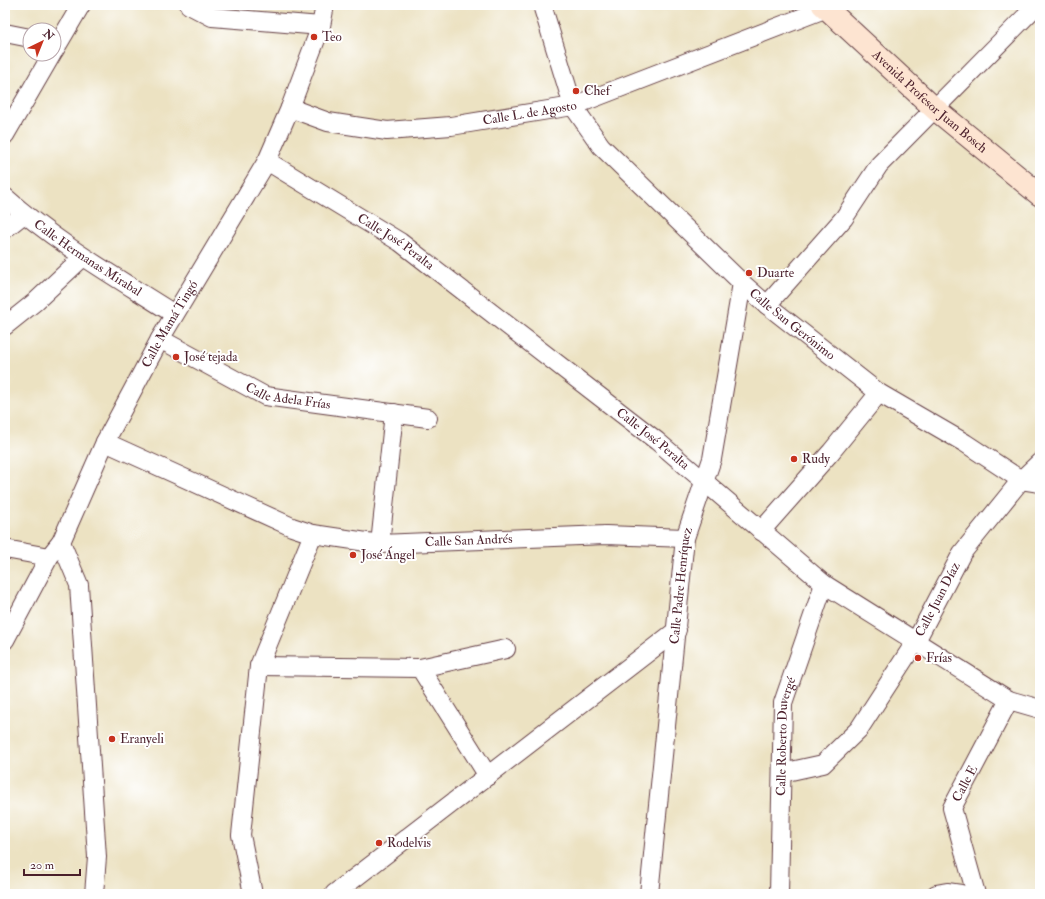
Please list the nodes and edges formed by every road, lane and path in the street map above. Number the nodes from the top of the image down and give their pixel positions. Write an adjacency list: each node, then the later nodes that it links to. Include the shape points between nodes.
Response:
1 (81, 5): 10 (street)
2 (189, 5): 7 (street, via 212,16)
3 (325, 5): 7 (street, Calle Mamá Tingó)
4 (542, 5): 12 (street, Calle San Gerónimo)
5 (1037, 5): 14 (street)
6 (825, 7): 12 (street, Calle L. de Agosto); 14 (street, Avenida Profesor Juan Bosch)
7 (321, 26): 13 (street, Calle Mamá Tingó)
8 (5, 33): 9 (street)
9 (22, 36)
10 (62, 36)
11 (47, 62): 15 (street)
12 (573, 106): 13 (street, Calle L. de Agosto, via 451,126 387,131 328,122); 22 (street, Calle San Gerónimo, via 601,146)
13 (290, 108): 16 (street, Calle Mamá Tingó)
14 (935, 109): 17 (street, Avenida Profesor Juan Bosch); 23 (street, via 879,165 844,218)
15 (5, 135)
16 (267, 161): 24 (street, Calle Mamá Tingó); 33 (street, Calle José Peralta, via 400,242 657,441)
17 (1040, 195)
18 (5, 197): 19 (street, Calle Hermanas Mirabal)
19 (24, 214): 20 (street); 21 (street, Calle Hermanas Mirabal)
20 (5, 229)
21 (83, 257): 24 (street, Calle Hermanas Mirabal); 25 (street)
22 (742, 283): 23 (street, Calle San Gerónimo); 33 (street, Calle Padre Henríquez, via 712,459)
23 (767, 305): 27 (street, Calle San Gerónimo)
24 (174, 314): 26 (street, Calle Mamá Tingó)
25 (5, 326)
26 (160, 339): 28 (street, Calle Adela Frías, via 265,396); 30 (street, Calle Mamá Tingó)
27 (879, 393): 32 (street, Calle San Gerónimo, via 965,443); 35 (street)
28 (394, 413): 29 (street, Calle Adela Frías); 39 (street)
29 (428, 418)
30 (106, 442): 36 (street, Calle San Andrés, via 292,527); 38 (street, Calle Mamá Tingó)
31 (1040, 462): 32 (street, Calle Juan Díaz)
32 (1021, 480): 34 (street, Calle San Gerónimo); 45 (street, Calle Juan Díaz, via 962,553)
33 (703, 481): 35 (street, Calle José Peralta); 37 (street, Calle Padre Henríquez)
34 (1040, 483)
35 (761, 531): 42 (street, Calle José Peralta)
36 (313, 534): 39 (street, Calle San Andrés); 47 (street)
37 (685, 538): 39 (street, Calle San Andrés, via 606,535); 43 (street, Calle Padre Henríquez)
38 (61, 542): 41 (street, Calle Mamá Tingó); 53 (street, via 79,585 97,857)
39 (380, 544)
40 (5, 549): 41 (street)
41 (49, 558): 44 (street, Calle Mamá Tingó)
42 (824, 584): 45 (street, Calle José Peralta); 51 (street, Calle Roberto Duvergé, via 783,703)
43 (677, 630): 52 (street); 56 (street, Calle Padre Henríquez)
44 (5, 640)
45 (916, 642): 49 (street, Calle José Peralta); 51 (street, Calle Juan Díaz, via 858,728 823,764)
46 (506, 649): 48 (street)
47 (260, 666): 48 (street); 54 (street, via 242,835)
48 (420, 668): 52 (street)
49 (1009, 700): 50 (street, Calle José Peralta); 60 (street, Calle E, via 952,808)
50 (1040, 709)
51 (782, 773): 57 (street, Calle Roberto Duvergé)
52 (488, 776): 55 (street)
53 (94, 894)
54 (253, 894)
55 (334, 894)
56 (649, 894)
57 (779, 894)
58 (936, 894): 59 (street)
59 (961, 894)
60 (976, 894)

